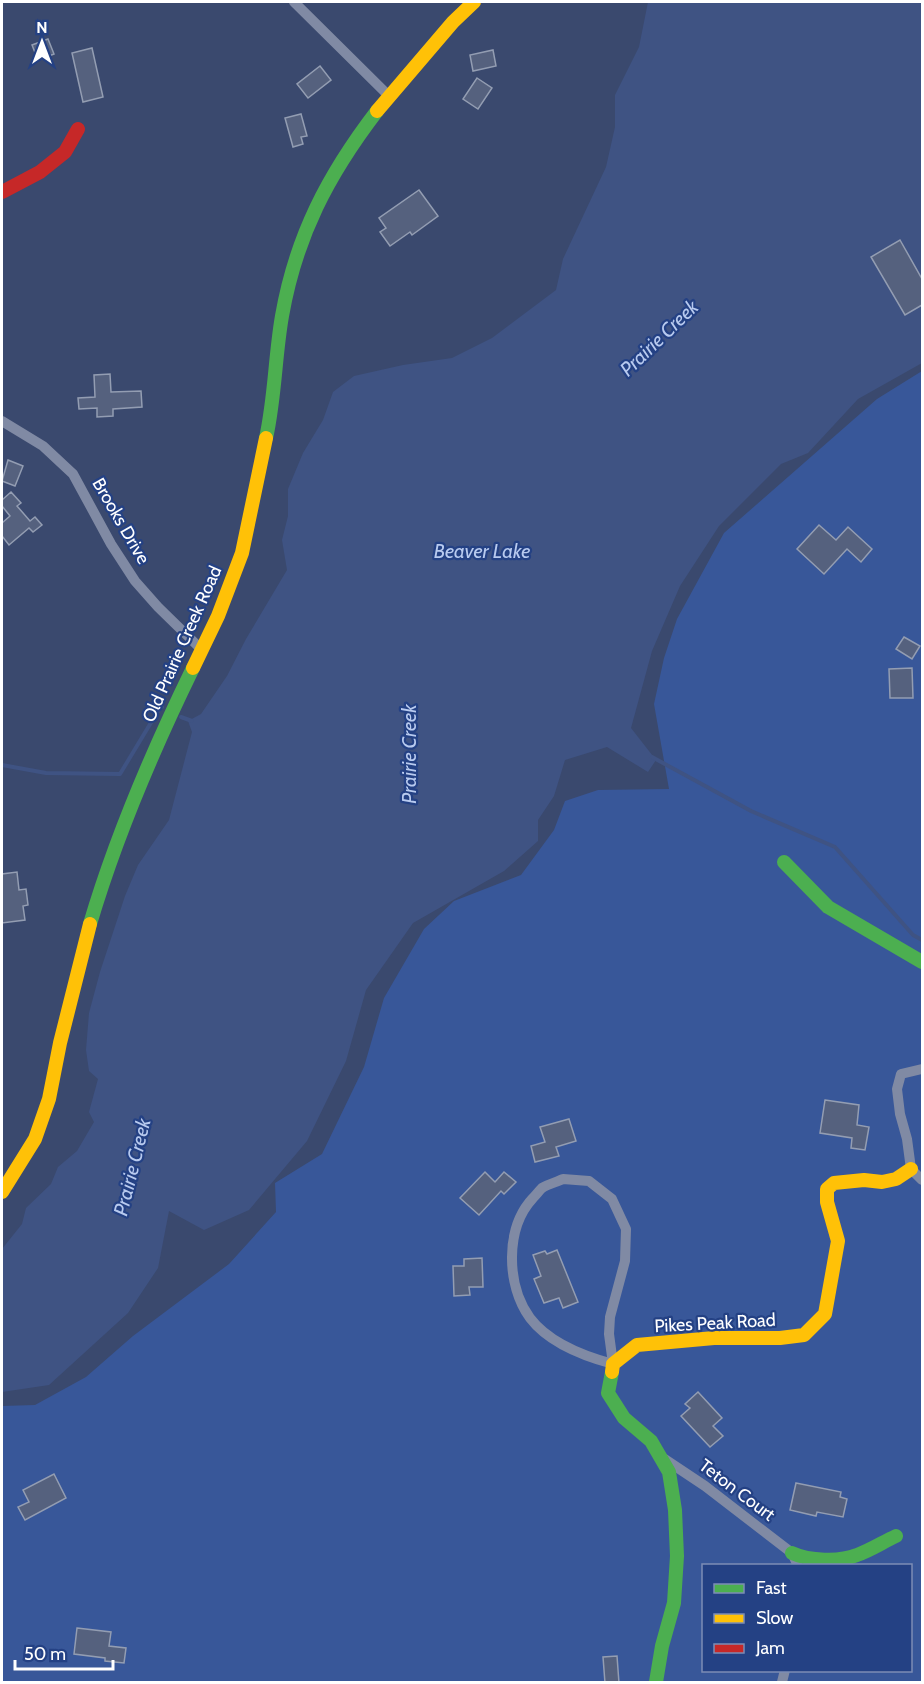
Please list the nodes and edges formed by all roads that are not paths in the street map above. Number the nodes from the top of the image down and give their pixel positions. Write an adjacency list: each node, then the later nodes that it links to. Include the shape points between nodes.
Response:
1 (294, 2): 3 (street)
2 (474, 2): 3 (street, Old Prairie Creek Road)
3 (389, 96): 7 (street, Old Prairie Creek Road, via 326,186 299,248 289,281 269,424 242,553)
4 (78, 129): 5 (street, via 65,152 40,172)
5 (2, 192)
6 (2, 421): 7 (street, Brooks Drive, via 43,446 72,474 135,581)
7 (202, 650): 13 (street, Old Prairie Creek Road, via 160,736 111,860 91,921 49,1099 35,1139)
8 (784, 862): 9 (street, via 828,907)
9 (922, 962)
10 (922, 1069): 11 (street, via 901,1074 897,1089)
11 (910, 1169): 12 (street); 14 (street, Pikes Peak Road, via 896,1179 834,1183 827,1190 838,1242 825,1314 804,1335 637,1346)
12 (922, 1180)
13 (2, 1192)
14 (613, 1364): 14 (street, via 549,1336 530,1317 516,1291 514,1233 525,1207 541,1189 563,1179 589,1181 612,1199 626,1229 625,1262 610,1317); 15 (street, via 608,1393 624,1418 651,1441)
15 (660, 1456): 17 (street, Teton Court, via 705,1486); 18 (street, via 669,1472 677,1556 674,1603)
16 (896, 1536): 17 (street, Teton Court, via 856,1556)
17 (795, 1559)
18 (656, 1683)

